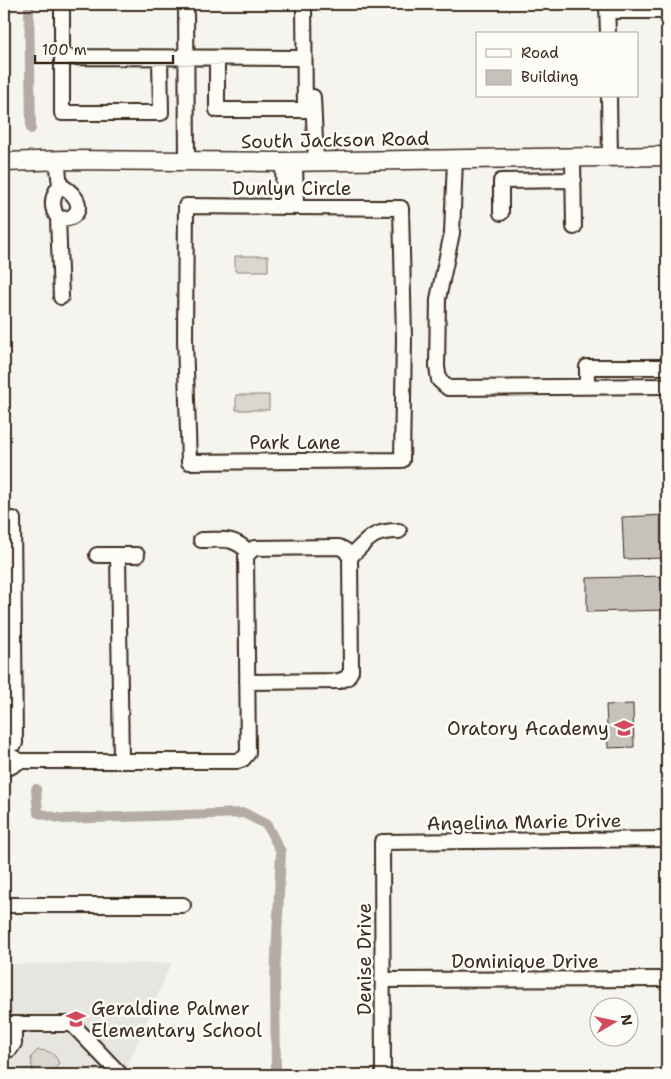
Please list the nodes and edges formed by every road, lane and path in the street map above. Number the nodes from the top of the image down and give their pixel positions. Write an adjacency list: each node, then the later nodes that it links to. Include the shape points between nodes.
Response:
1 (62, 4): 8 (street)
2 (186, 4): 10 (street)
3 (304, 4): 12 (street)
4 (313, 4): 23 (street)
5 (607, 7): 6 (street); 7 (street)
6 (667, 11)
7 (608, 32)
8 (62, 57): 9 (street); 9 (street, via 62,113 161,113)
9 (160, 58): 10 (street)
10 (186, 58): 11 (street); 20 (street)
11 (216, 58): 12 (street); 12 (street, via 217,110 305,110)
12 (304, 58)
13 (609, 98): 15 (street)
14 (667, 156): 15 (main road, South Jackson Road)
15 (610, 157): 16 (main road, South Jackson Road)
16 (573, 158): 17 (main road, South Jackson Road); 25 (street)
17 (513, 159): 19 (main road, South Jackson Road); 24 (street)
18 (57, 160): 20 (main road, South Jackson Road); 21 (main road, South Jackson Road); 26 (street)
19 (455, 160): 23 (main road, South Jackson Road); 33 (street, via 452,233 438,299 439,380 448,388)
20 (187, 161): 22 (main road, South Jackson Road)
21 (4, 162)
22 (289, 162): 23 (main road, South Jackson Road); 27 (street)
23 (316, 162)
24 (512, 180): 25 (street); 28 (street, via 502,181)
25 (574, 180): 30 (street)
26 (60, 185): 29 (street, via 52,201); 29 (street, via 75,196 78,210 69,218)
27 (290, 206): 35 (street, Dunlyn Circle, via 401,208); 36 (street, Dunlyn Circle, via 186,206 185,339)
28 (501, 213)
29 (58, 218): 31 (street)
30 (574, 227)
31 (61, 297)
32 (667, 367): 33 (street, via 587,367)
33 (587, 386): 34 (street)
34 (667, 386)
35 (402, 460): 36 (street, Park Lane)
36 (189, 462)
37 (4, 520): 46 (street, via 13,520 15,743)
38 (399, 531): 44 (street, via 375,534)
39 (201, 540): 40 (street, via 238,542)
40 (249, 552): 44 (street, via 254,548 339,546); 45 (street, via 246,556)
41 (137, 554): 43 (street)
42 (97, 555): 43 (street)
43 (118, 555): 49 (street)
44 (350, 557): 45 (street, via 351,671 347,678 339,681)
45 (247, 682): 49 (street, via 248,753 243,759)
46 (4, 744)
47 (4, 756): 48 (street)
48 (20, 761): 49 (street); 50 (street)
49 (121, 761)
50 (4, 767)
51 (667, 839): 52 (street, Angelina Marie Drive)
52 (382, 842): 56 (street, Denise Drive)
53 (4, 905): 54 (street)
54 (183, 905)
55 (667, 979): 56 (street, Dominique Drive)
56 (382, 980): 60 (street, Denise Drive)
57 (9, 1024): 58 (street, via 14,1043); 59 (street, via 72,1024)
58 (4, 1051)
59 (119, 1075)
60 (383, 1075)

